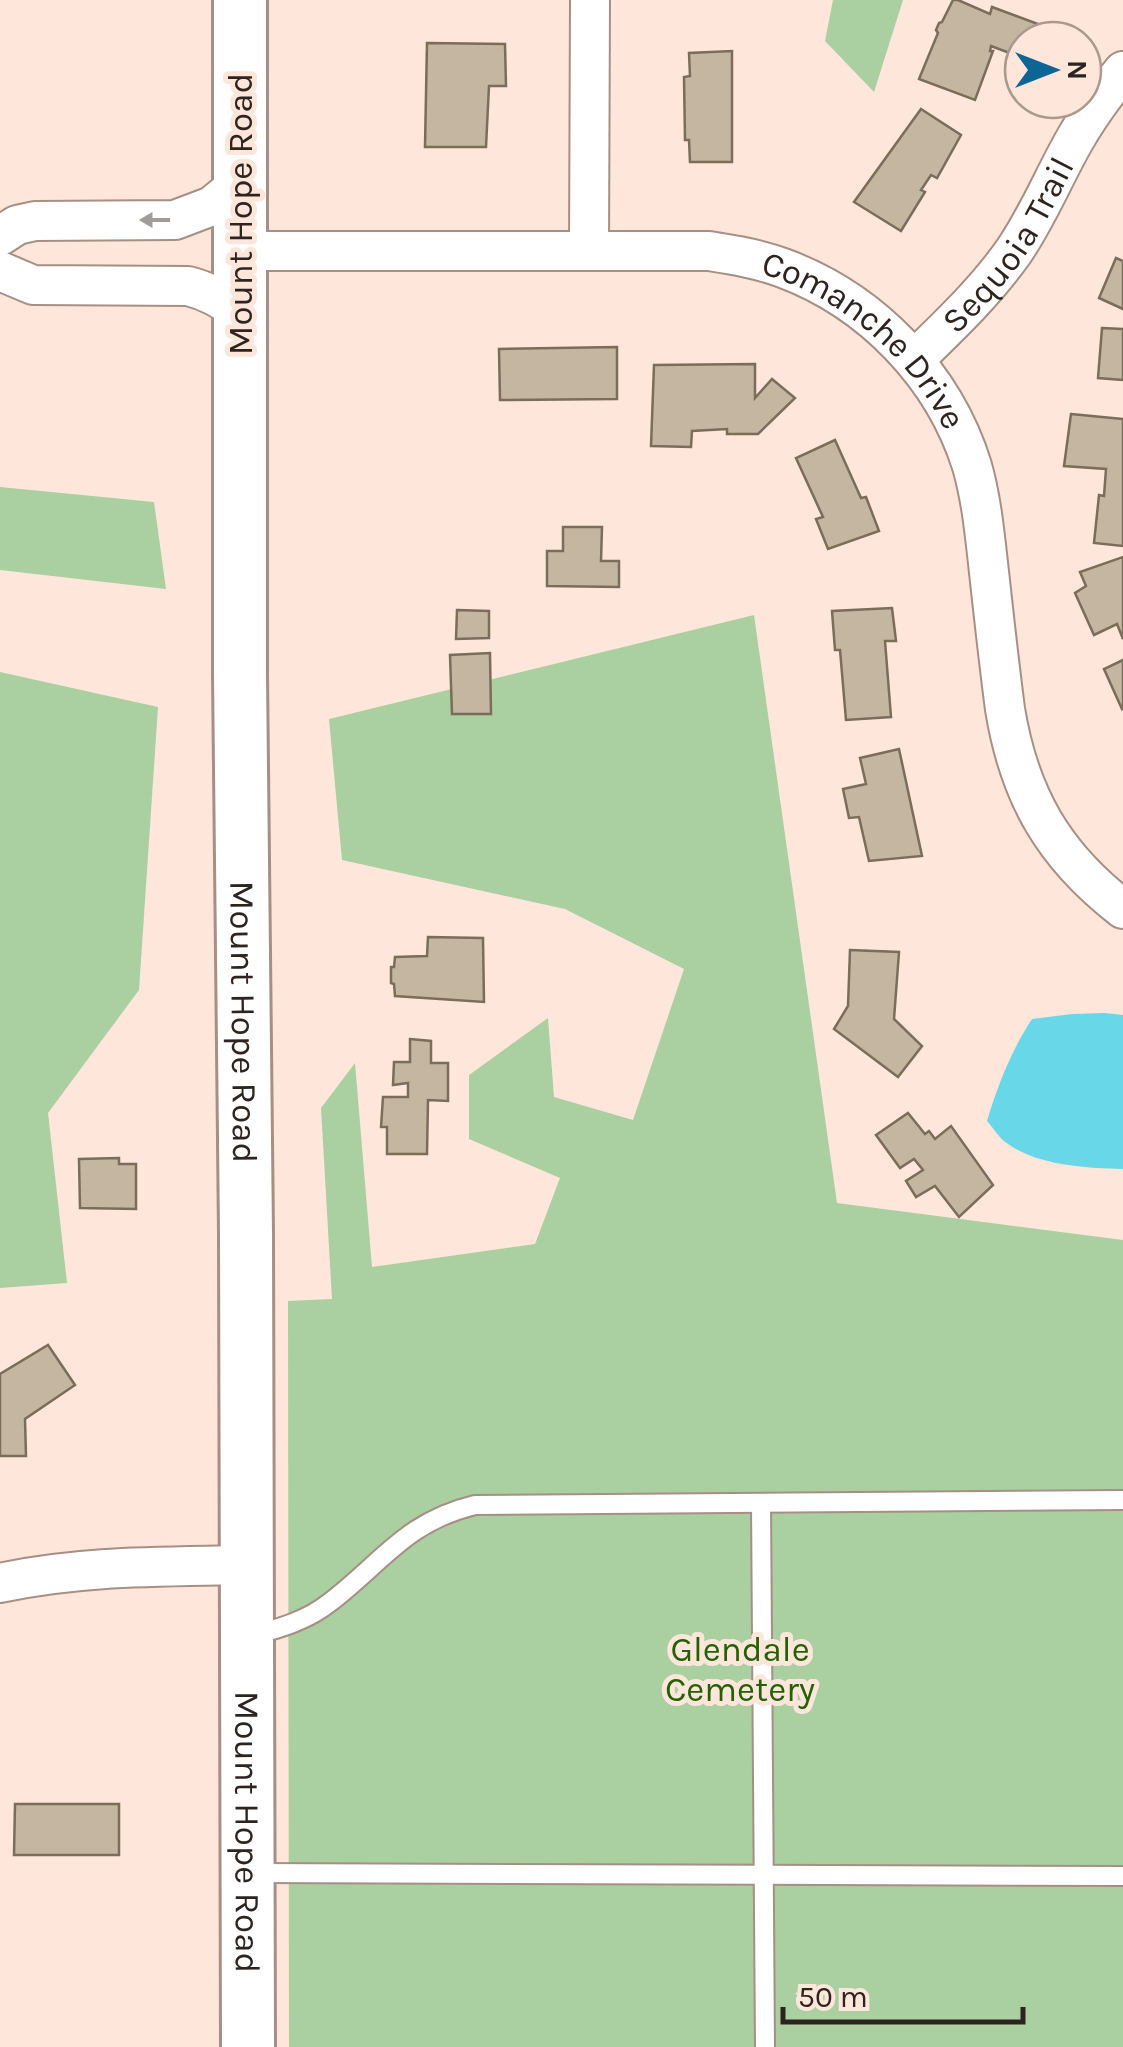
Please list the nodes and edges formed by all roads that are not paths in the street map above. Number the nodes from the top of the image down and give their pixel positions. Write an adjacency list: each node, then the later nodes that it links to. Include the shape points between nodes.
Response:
1 (240, 0): 4 (street, Mount Hope Road)
2 (590, 0): 6 (street)
3 (1123, 71): 10 (street, Sequoia Trail, via 1074,141 1013,252)
4 (241, 182): 5 (street, one-way to 5, via 212,206 175,220 36,221); 7 (street, Mount Hope Road)
5 (0, 236)
6 (589, 250): 7 (street, Comanche Drive); 10 (street, Comanche Drive, via 709,251 782,268 849,301)
7 (240, 251): 9 (street, Mount Hope Road)
8 (0, 271): 9 (street, via 33,285 188,286)
9 (239, 312): 14 (street, Mount Hope Road)
10 (914, 360): 11 (street, Comanche Drive, via 949,411 972,467 1004,709 1020,776 1052,838)
11 (1123, 908)
12 (1123, 1500): 13 (lane)
13 (762, 1502): 16 (lane, via 475,1504 408,1534 298,1622); 18 (lane)
14 (247, 1564): 15 (street, via 42,1574); 16 (street, Mount Hope Road)
15 (0, 1583)
16 (246, 1638): 17 (street, Mount Hope Road)
17 (248, 1873): 18 (lane); 20 (street, Mount Hope Road)
18 (766, 1876): 19 (lane); 21 (lane)
19 (1123, 1876)
20 (248, 2047)
21 (766, 2047)

